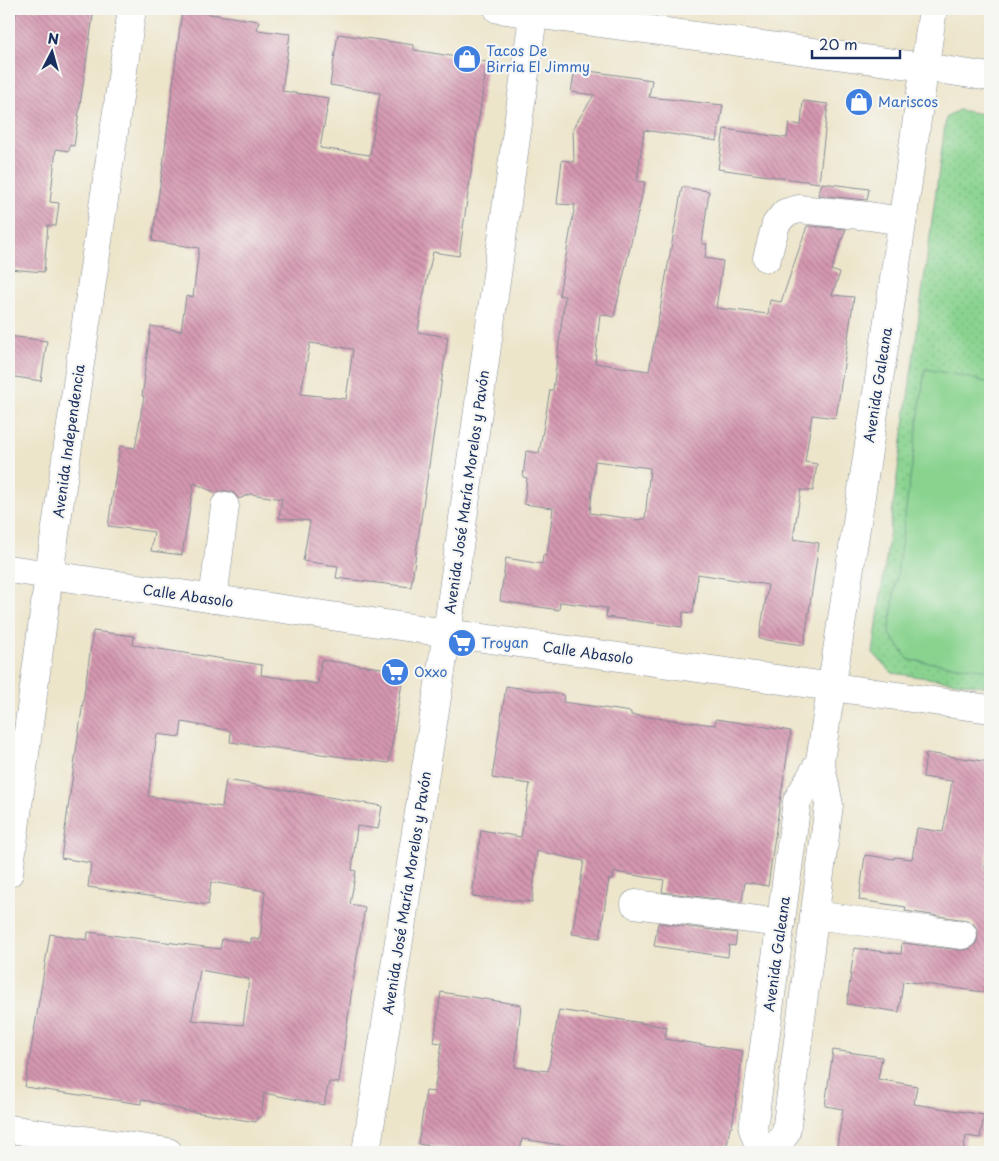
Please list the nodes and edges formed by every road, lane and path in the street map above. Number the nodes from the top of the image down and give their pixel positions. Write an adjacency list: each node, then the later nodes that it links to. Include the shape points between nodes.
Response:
1 (132, 9): 11 (street, Avenida Independencia)
2 (498, 9): 4 (street)
3 (933, 9): 5 (street, Avenida Galeana)
4 (534, 11): 5 (street); 13 (street, Avenida José María Morelos y Pavón)
5 (924, 67): 6 (street); 7 (street, Avenida Galeana)
6 (990, 78)
7 (902, 221): 8 (street, via 799,209 785,213 776,224); 14 (street, Avenida Galeana)
8 (767, 258)
9 (225, 506): 12 (street)
10 (9, 569): 11 (street, Calle Abasolo)
11 (49, 575): 12 (street, Calle Abasolo); 17 (street, Avenida Independencia)
12 (213, 600): 13 (street, Calle Abasolo)
13 (447, 633): 14 (street, Calle Abasolo); 24 (street, Avenida José María Morelos y Pavón)
14 (831, 686): 15 (street, Calle Abasolo); 16 (street, Avenida Galeana)
15 (990, 709)
16 (820, 761): 19 (street, Avenida Galeana, via 829,805); 20 (street, Avenida Galeana, via 797,801)
17 (9, 873)
18 (636, 904): 20 (street)
19 (814, 915): 21 (street); 26 (street, Avenida Galeana, via 786,1132)
20 (781, 923): 25 (street, Avenida Galeana, via 753,1129)
21 (963, 935)
22 (9, 1129): 23 (street)
23 (168, 1152)
24 (366, 1152)
25 (761, 1152)
26 (774, 1152)

